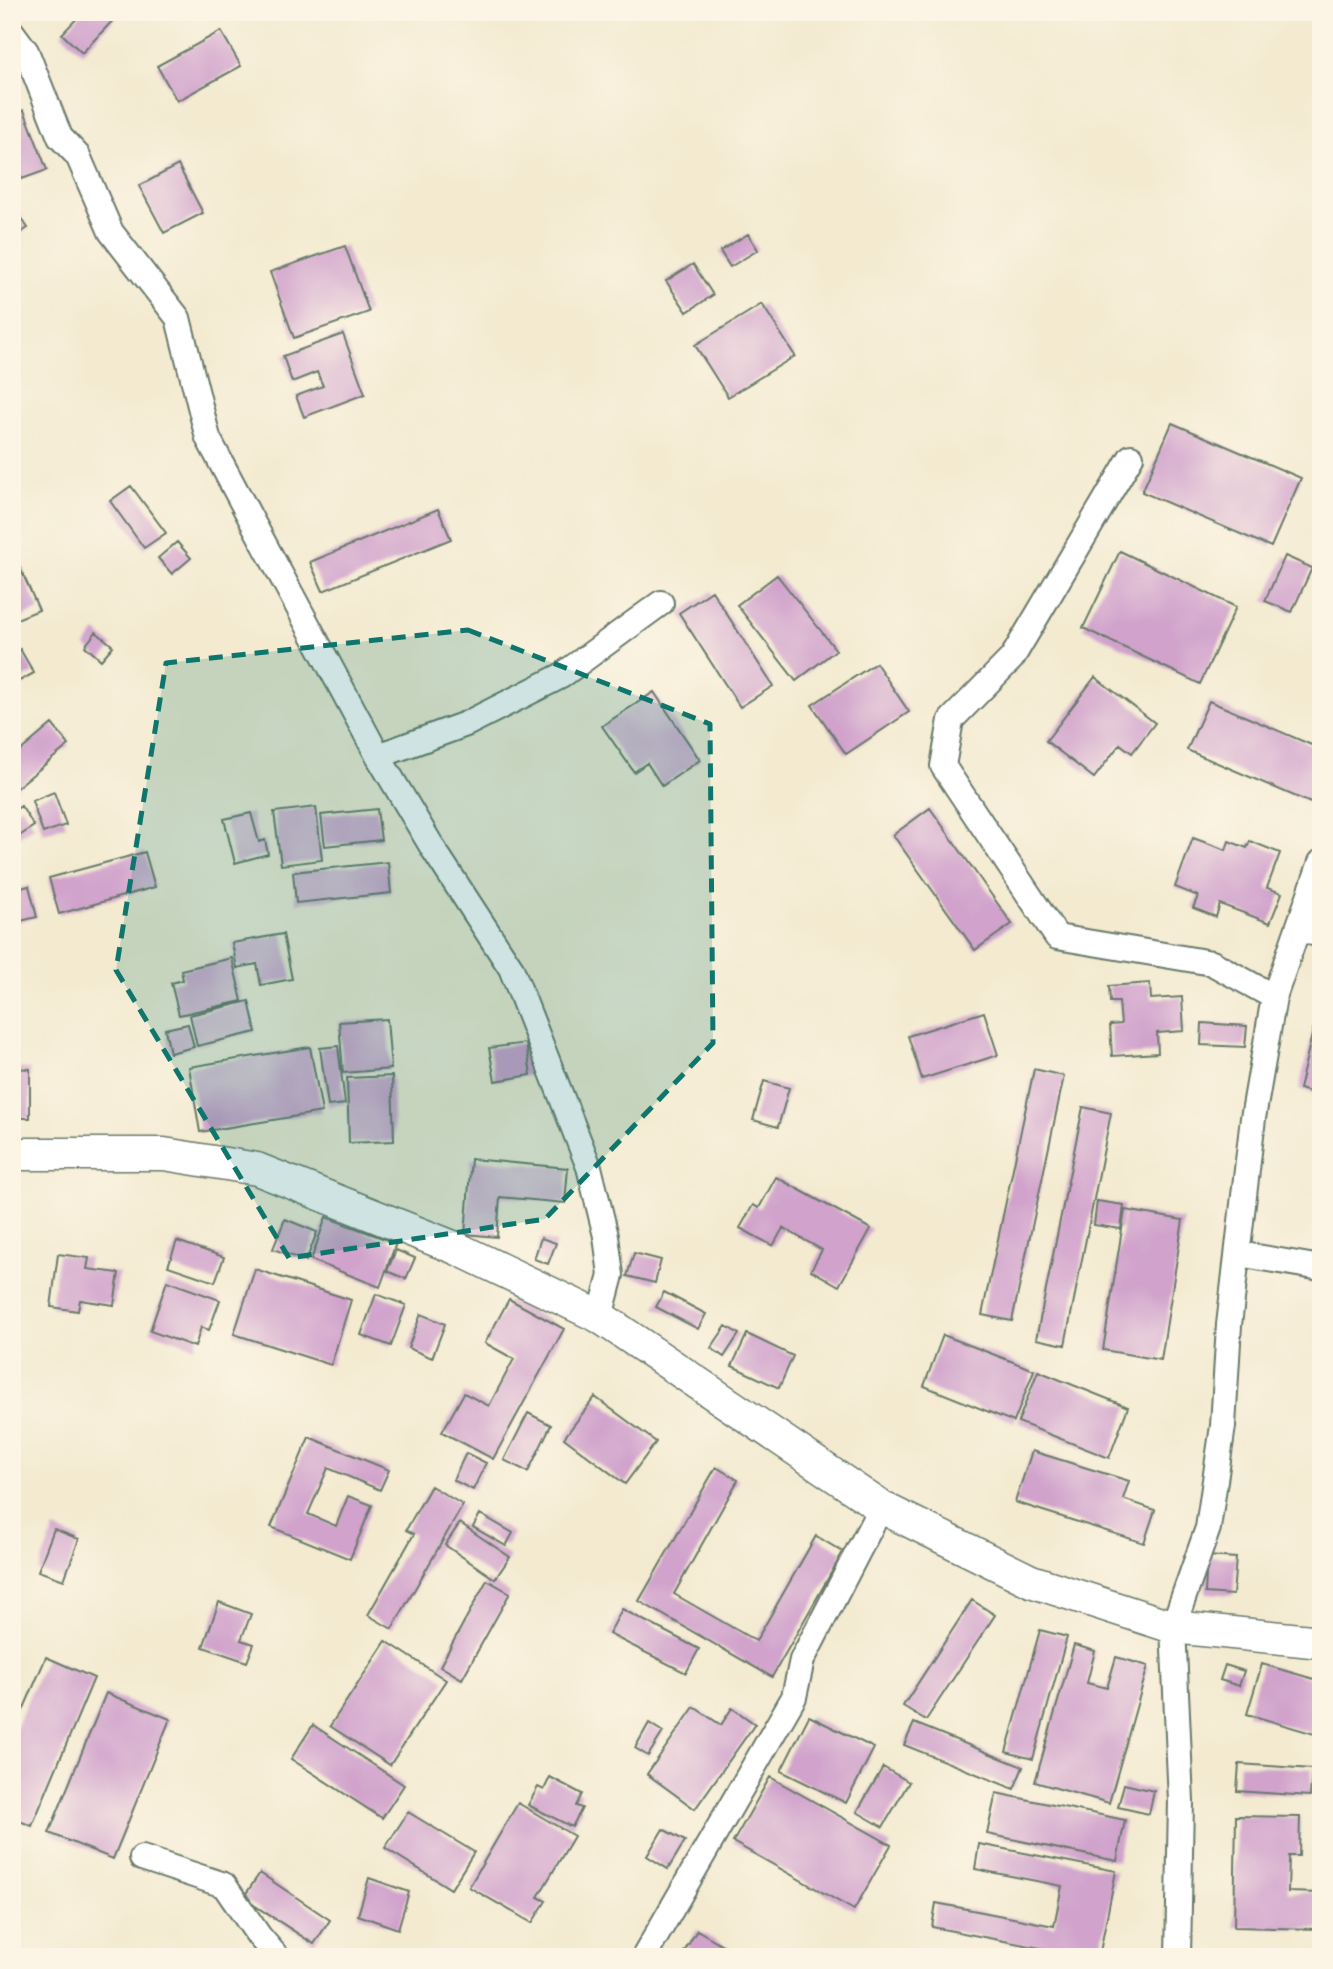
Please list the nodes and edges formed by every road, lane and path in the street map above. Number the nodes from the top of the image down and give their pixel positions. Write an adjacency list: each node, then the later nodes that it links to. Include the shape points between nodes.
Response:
1 (12, 32): 4 (street, via 26,51 60,136 78,156 111,232 178,318 208,438)
2 (1131, 457): 7 (street, via 1012,658 951,720 943,766 1057,937 1212,963)
3 (661, 603): 4 (street, via 562,676 466,724)
4 (378, 756): 11 (street, via 511,968 566,1105 589,1167 606,1236 611,1275)
5 (1321, 862): 6 (street)
6 (1309, 932): 7 (street)
7 (1274, 998): 9 (street, via 1253,1118)
8 (12, 1154): 11 (street, via 164,1154 257,1169 458,1249)
9 (1239, 1254): 10 (street); 13 (street, via 1208,1528)
10 (1321, 1268)
11 (600, 1317): 12 (street)
12 (881, 1507): 13 (street, via 1031,1581); 17 (street, via 802,1660 794,1697)
13 (1173, 1627): 14 (street); 18 (street, via 1181,1801)
14 (1321, 1642)
15 (142, 1858): 16 (street, via 224,1885)
16 (277, 1957)
17 (644, 1957)
18 (1178, 1957)

